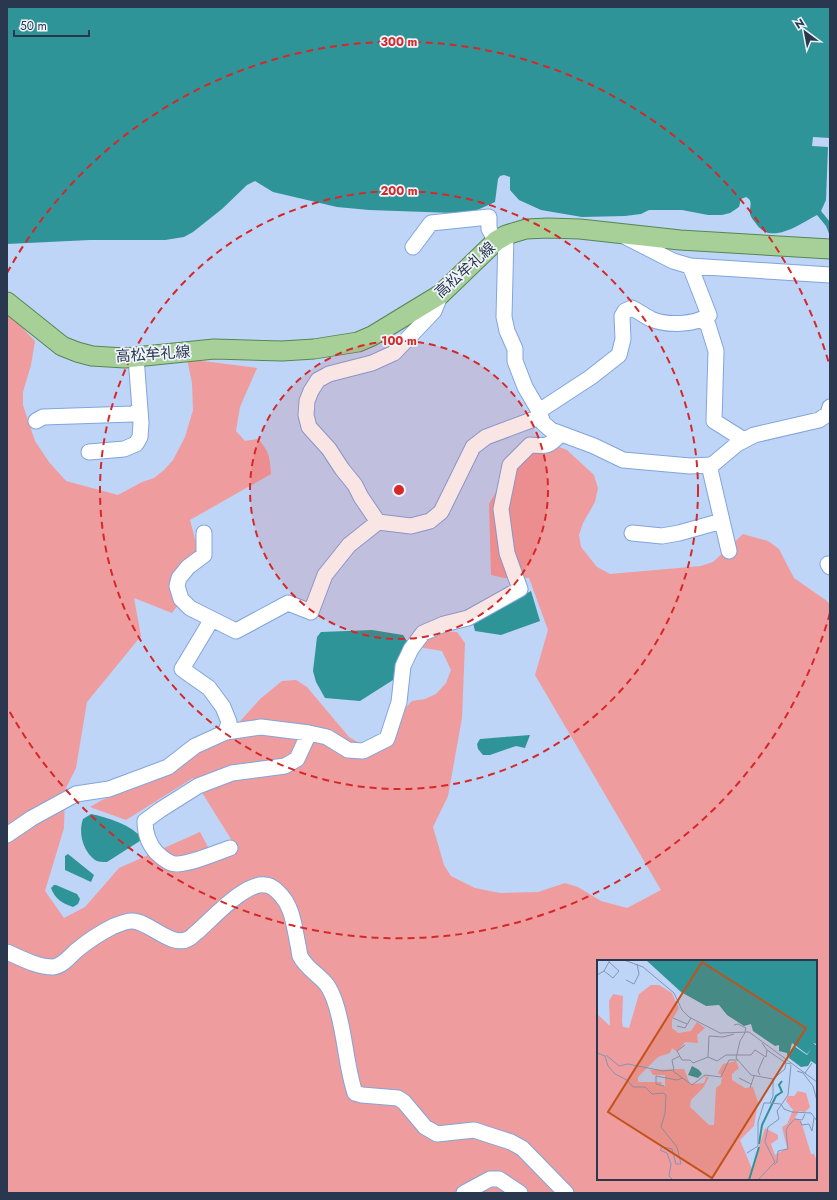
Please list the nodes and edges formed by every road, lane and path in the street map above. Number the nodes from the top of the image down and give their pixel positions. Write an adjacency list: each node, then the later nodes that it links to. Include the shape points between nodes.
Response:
1 (622, 234): 2 (main road, 高松牟礼線, via 548,228 526,229); 4 (main road, 高松牟礼線); 5 (street, via 673,262)
2 (501, 238): 3 (street, via 490,229 489,217 431,223); 7 (main road, 高松牟礼線); 12 (street, via 504,317 507,331 515,349 515,361)
3 (413, 247)
4 (830, 249)
5 (690, 266): 6 (street); 9 (street, via 709,315)
6 (830, 276)
7 (441, 294): 10 (main road, 高松牟礼線, via 358,342 314,349 214,349); 20 (street, via 434,311 394,353 372,363 329,374 318,380 307,401 309,427 329,449)
8 (7, 302): 10 (main road, 高松牟礼線, via 62,346 92,356)
9 (702, 320): 12 (street, via 683,324 653,319 632,308 625,311 622,316 623,340 618,355 591,377); 16 (street, via 708,325 716,351 714,421)
10 (136, 357): 11 (street)
11 (140, 409): 14 (street, via 133,414 43,417); 17 (street, via 140,436 136,444 124,449)
12 (539, 411): 15 (street, via 543,424); 20 (street, via 537,418 486,437 473,446 441,512 430,521 411,526)
13 (829, 413): 16 (street, via 819,420 754,435)
14 (36, 421)
15 (560, 434): 18 (street, via 624,460 690,466); 26 (street, via 545,446 530,445 510,465 501,509 507,553 520,589 468,618 423,633 403,666 399,702 387,739 363,751 348,750 327,737)
16 (744, 440): 18 (street)
17 (89, 452)
18 (709, 465): 19 (street)
19 (722, 521): 22 (street, via 662,536); 23 (street)
20 (378, 522): 24 (street, via 349,545 325,575 312,612 288,603 236,631)
21 (204, 533): 24 (street, via 204,555 188,567 179,578 177,586 181,599 190,608)
22 (632, 533)
23 (729, 551)
24 (212, 619): 25 (street, via 182,669 209,688 223,707 229,722)
25 (226, 732): 26 (street, via 262,728); 27 (street, via 194,746 168,767 110,789 76,794 32,818)
26 (309, 733): 28 (street, via 297,759 285,766 232,773 192,790 145,821 149,844 159,856 172,864 186,863)
27 (7, 836)
28 (230, 848)
29 (7, 952): 32 (street, via 41,965 54,967 95,937 123,922 133,921 178,941 188,940 246,890 265,885 275,889 289,907 300,956 327,986 334,999 355,1093 398,1098 425,1127 438,1134 474,1130 511,1142 522,1148)
30 (464, 1193): 31 (street, via 490,1179 499,1179)
31 (520, 1193)
32 (566, 1193)

